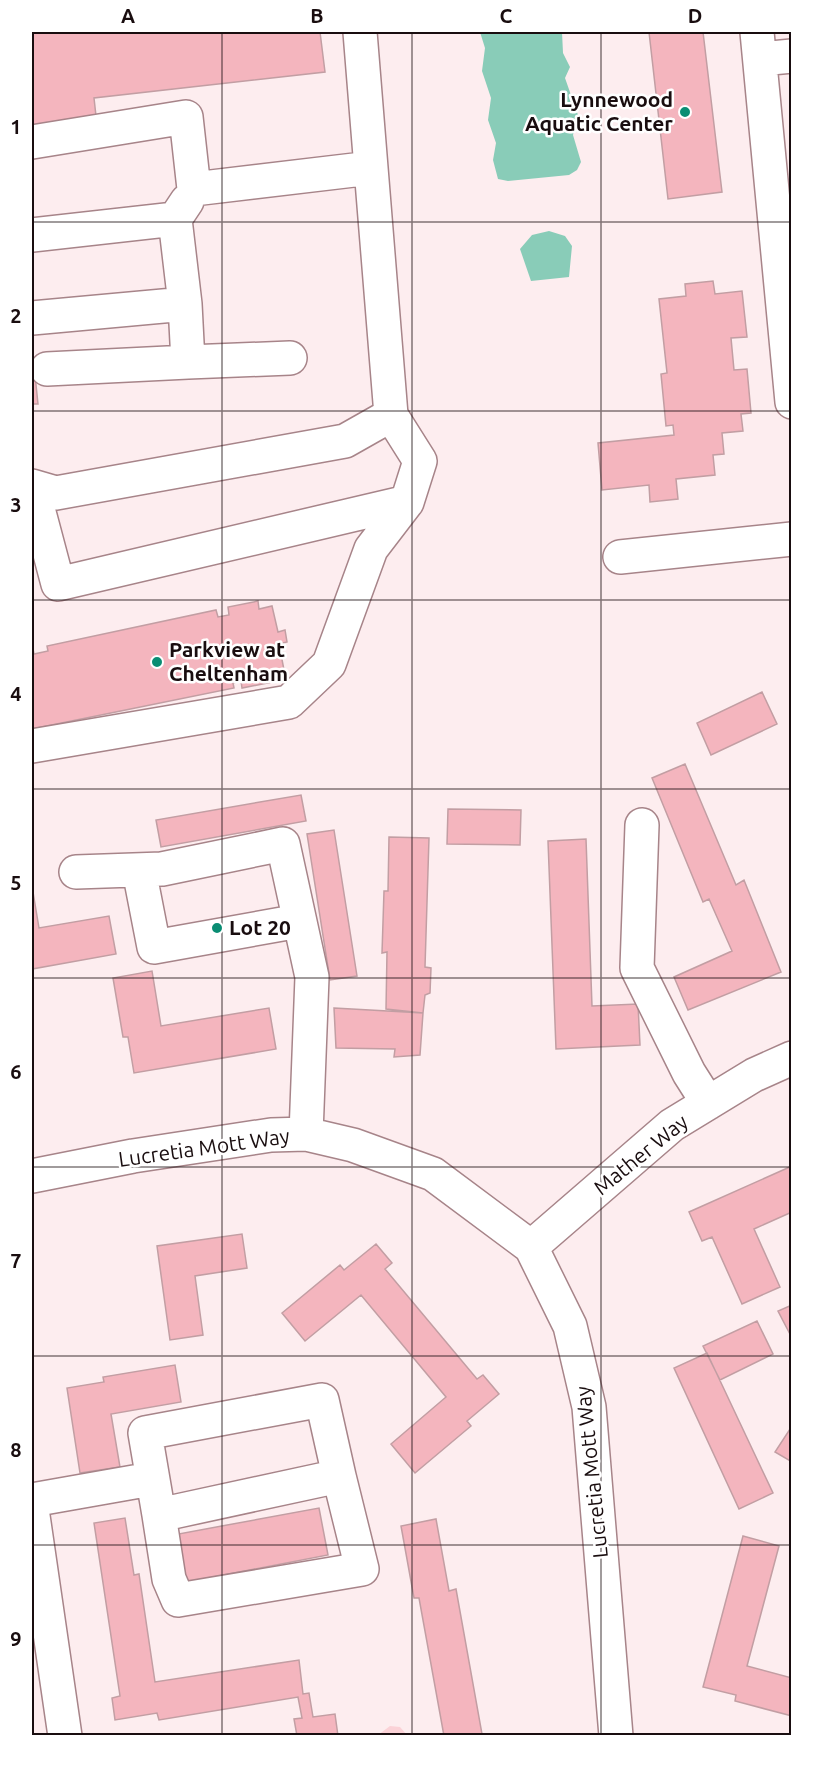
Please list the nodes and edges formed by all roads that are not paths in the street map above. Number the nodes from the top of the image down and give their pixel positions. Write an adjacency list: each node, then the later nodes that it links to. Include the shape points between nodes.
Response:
1 (360, 32): 5 (street)
2 (758, 45): 3 (street); 14 (street)
3 (792, 56)
4 (32, 142): 6 (street, via 186,117)
5 (371, 168): 6 (street); 15 (street)
6 (194, 189): 7 (street)
7 (175, 219): 8 (street); 9 (street)
8 (32, 235)
9 (185, 304): 10 (street); 12 (street)
10 (32, 318)
11 (291, 358): 12 (street)
12 (188, 362): 13 (street)
13 (47, 369)
14 (792, 402)
15 (391, 415): 16 (street, via 345,441 56,493); 17 (street, via 420,461)
16 (32, 486): 17 (street, via 58,584)
17 (407, 502): 20 (street, via 371,549 329,664 289,702)
18 (792, 539): 19 (street)
19 (620, 557)
20 (32, 746)
21 (642, 825): 26 (street, via 637,968)
22 (139, 870): 23 (street); 24 (street, via 162,869 283,844); 24 (street, via 154,947)
23 (76, 872)
24 (299, 921): 27 (street, via 312,977)
25 (792, 1058): 26 (street, Mather Way)
26 (708, 1103): 29 (street, Mather Way, via 672,1125)
27 (306, 1134): 28 (street, Lucretia Mott Way, via 272,1135 132,1156); 29 (street, Lucretia Mott Way, via 353,1145 433,1174)
28 (32, 1176)
29 (531, 1247): 36 (street, Lucretia Mott Way, via 570,1326 589,1407)
30 (339, 1476): 31 (street, via 322,1400 145,1433); 34 (street); 34 (street, via 362,1569 178,1599 169,1579)
31 (151, 1479): 32 (street); 34 (street)
32 (32, 1500)
33 (32, 1509): 35 (street)
34 (159, 1515)
35 (65, 1736)
36 (616, 1736)

